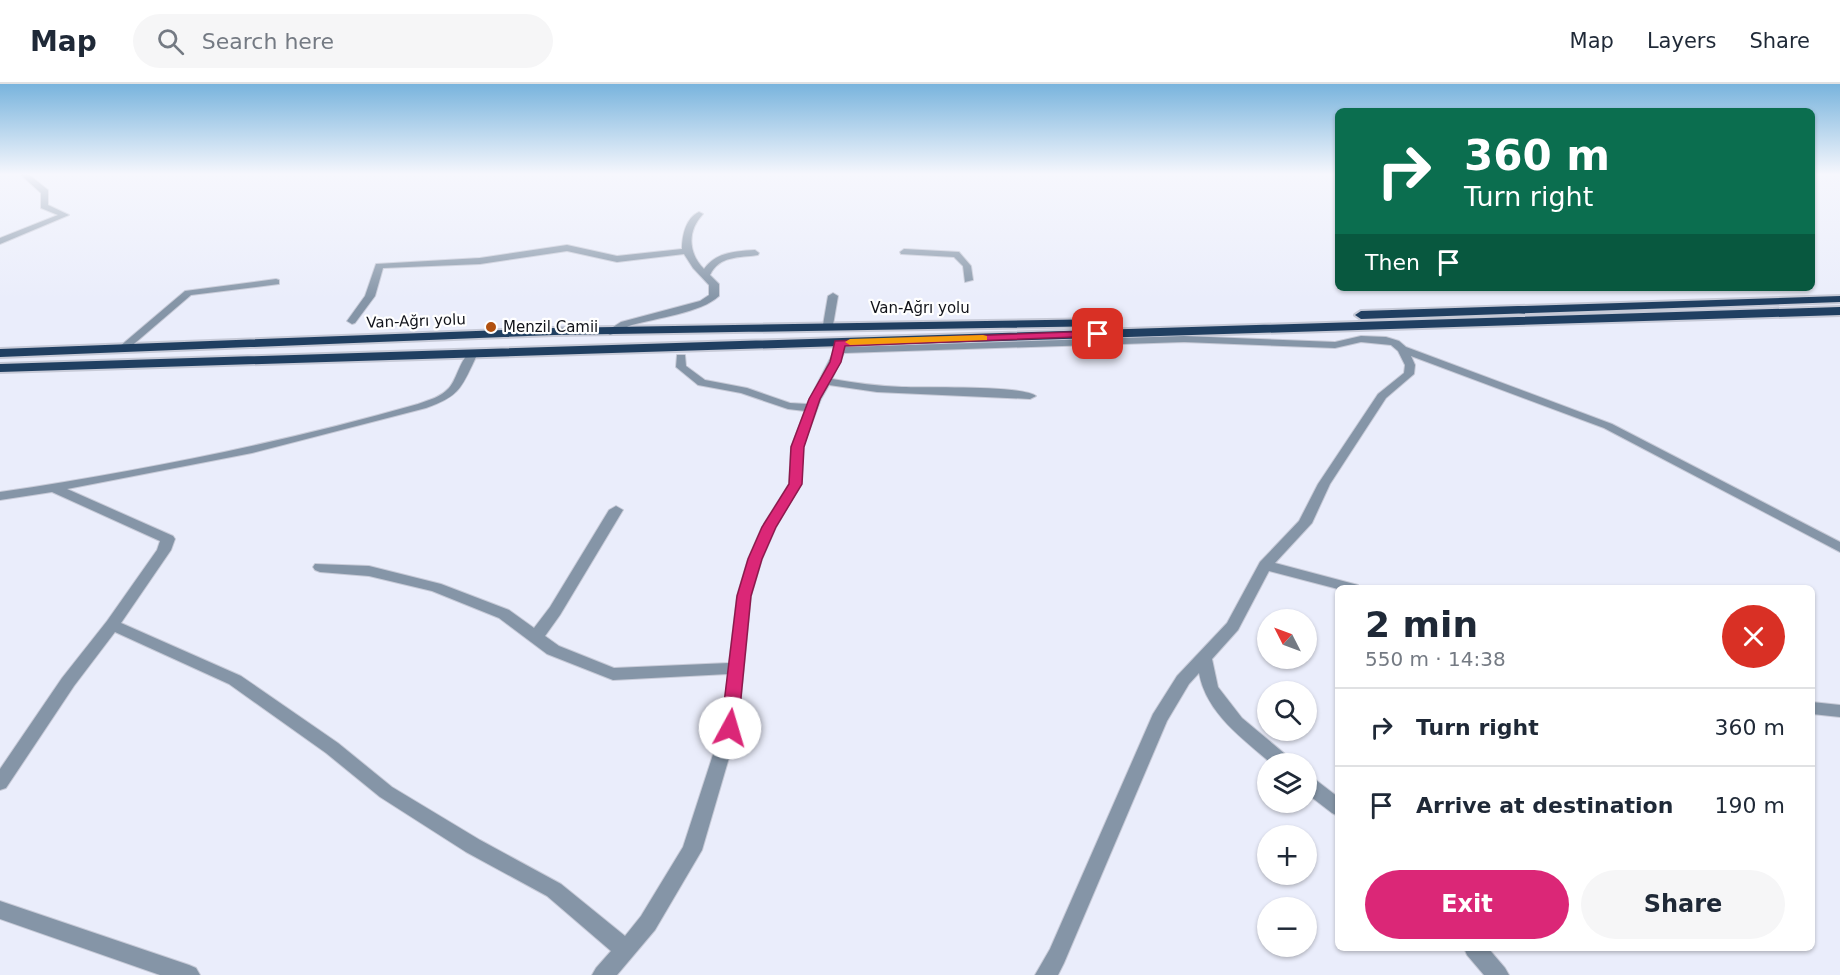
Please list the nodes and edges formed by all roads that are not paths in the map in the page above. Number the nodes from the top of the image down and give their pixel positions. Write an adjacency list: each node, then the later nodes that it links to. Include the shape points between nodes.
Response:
1 (64, 216): 3 (street)
2 (697, 216): 4 (street, via 686,236)
3 (0, 241)
4 (685, 251): 7 (street); 15 (street, via 617,259 567,248 480,261 379,266 370,296)
5 (904, 252): 8 (street, via 956,254 967,266)
6 (755, 253): 7 (street, via 725,256)
7 (705, 275): 18 (street, via 716,290 710,300 625,324)
8 (968, 280)
9 (276, 282): 20 (street, via 188,293)
10 (833, 296): 17 (street)
11 (1840, 299): 16 (highway, via 1394,313)
12 (1840, 305): 16 (highway, Van-Ağrı yolu)
13 (1840, 311): 16 (highway)
14 (1840, 317): 16 (highway, via 1423,330)
15 (352, 321)
16 (1320, 323): 17 (highway, Van-Ağrı yolu); 19 (highway)
17 (828, 325): 18 (highway, Van-Ağrı yolu)
18 (610, 332): 20 (highway, Van-Ağrı yolu)
19 (839, 346): 21 (street, via 1184,339 1335,345 1361,339 1386,340); 23 (highway); 26 (street)
20 (124, 347): 22 (highway, Van-Ağrı yolu)
21 (1402, 349): 32 (street, via 1608,426); 33 (street, via 1410,365 1409,374 1382,396 1324,484 1305,523)
22 (0, 353)
23 (472, 354): 25 (highway); 29 (street, via 448,395 409,410 158,471)
24 (681, 357): 28 (street, via 681,367 702,383 743,390 788,406)
25 (0, 368)
26 (826, 381): 27 (street, via 882,389); 28 (street)
27 (1030, 396)
28 (813, 408): 39 (street, via 797,447 795,484 769,527 744,596)
29 (53, 488): 30 (street); 36 (street, via 168,539)
30 (0, 496)
31 (616, 510): 37 (street)
32 (1840, 548)
33 (1265, 565): 35 (street); 38 (street, via 1233,626)
34 (320, 567): 37 (street, via 369,571 436,587 504,614)
35 (1342, 585)
36 (111, 625): 43 (street); 47 (street, via 236,680 386,792 554,890)
37 (535, 638): 39 (street, via 553,650 613,674)
38 (1204, 658): 42 (street, via 1210,689 1236,723); 51 (street, via 1183,680 1159,719)
39 (736, 668): 47 (street, via 730,728 692,850 648,923)
40 (1815, 708): 41 (street)
41 (1840, 711)
42 (1272, 753)
43 (0, 783)
44 (1317, 791): 45 (street)
45 (1335, 806)
46 (0, 910): 49 (street)
47 (626, 950): 50 (street)
48 (1477, 951): 52 (street)
49 (189, 975)
50 (603, 975)
51 (1046, 975)
52 (1498, 975)

